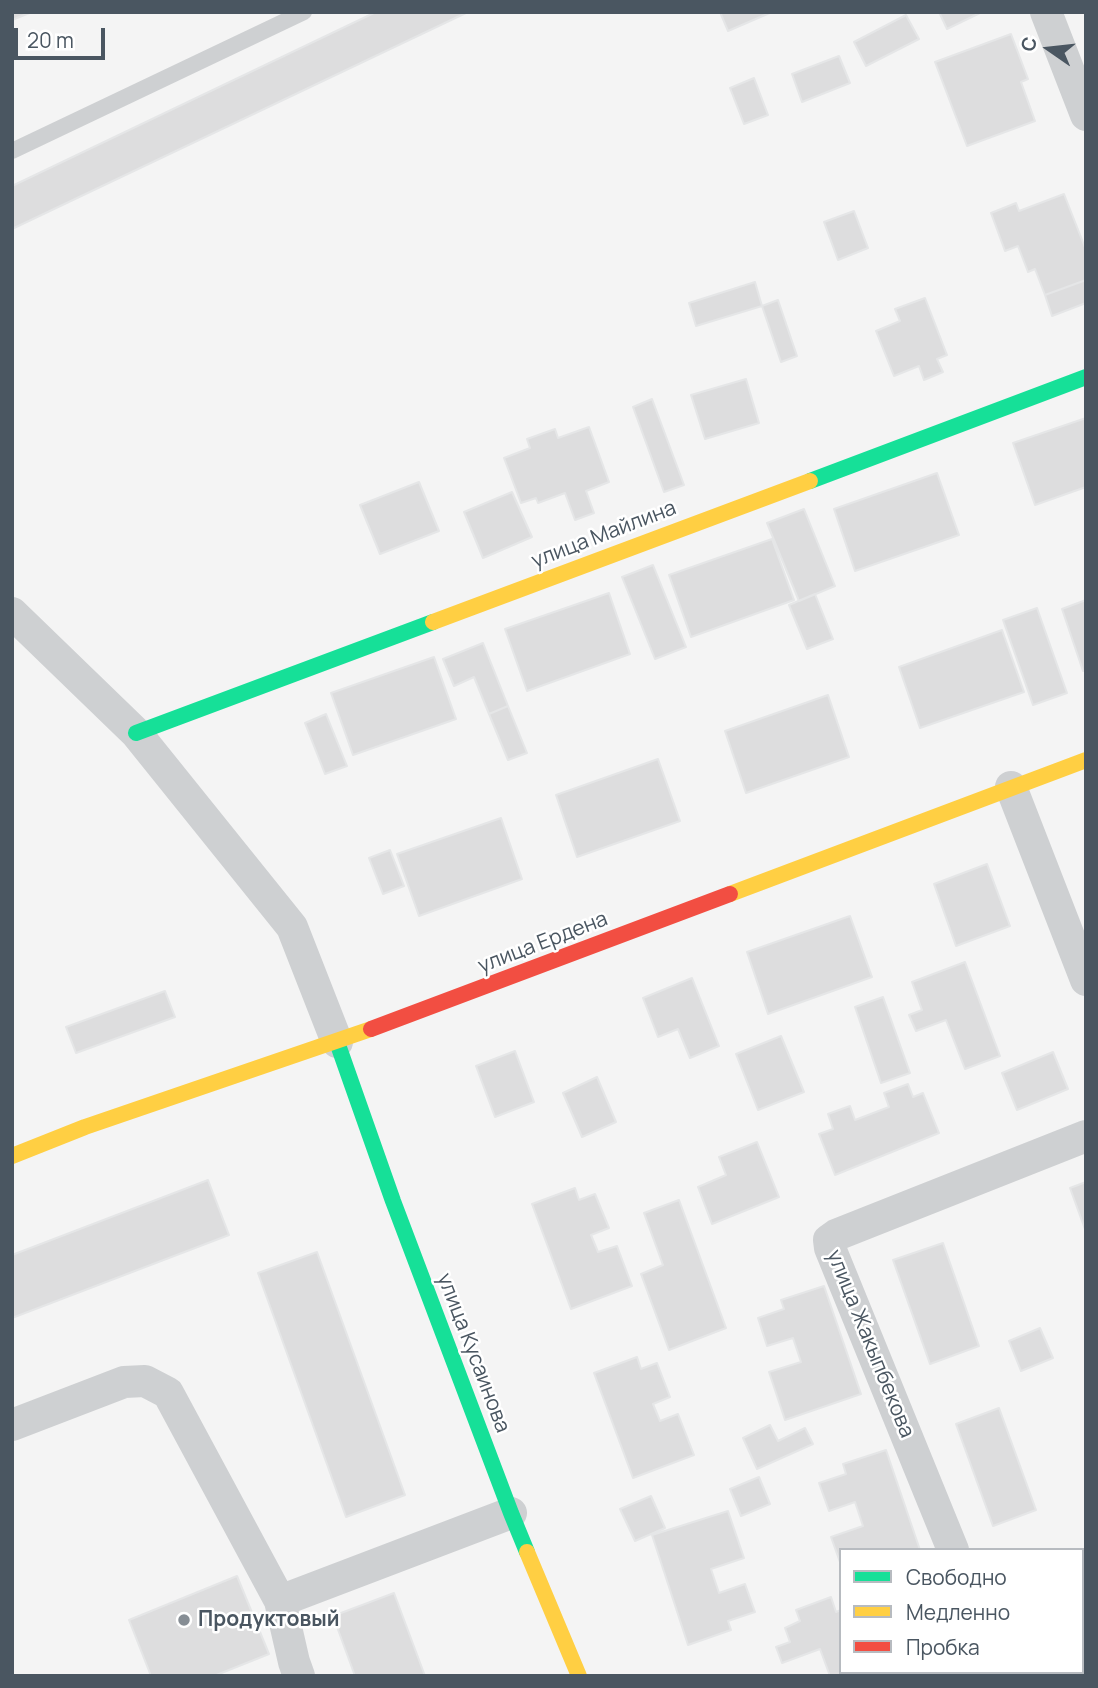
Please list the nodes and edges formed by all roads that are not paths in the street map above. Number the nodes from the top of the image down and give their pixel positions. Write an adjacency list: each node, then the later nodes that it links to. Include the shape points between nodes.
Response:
1 (304, 12): 4 (lane)
2 (1046, 12): 3 (street)
3 (1086, 115)
4 (12, 151)
5 (1086, 377): 7 (street, улица Майлина)
6 (12, 613): 7 (street)
7 (136, 733): 11 (street, via 292,927)
8 (1086, 760): 9 (street, улица Ердена)
9 (1012, 787): 10 (street); 11 (street, улица Ердена)
10 (1086, 980)
11 (337, 1042): 13 (street, улица Ердена); 15 (street, улица Кусаинова)
12 (1086, 1136): 16 (street, улица Жакыпбекова, via 829,1240)
13 (12, 1156)
14 (12, 1425): 17 (street, via 124,1382 145,1381 168,1392)
15 (511, 1513): 17 (street); 19 (street, улица Кусаинова)
16 (952, 1548)
17 (280, 1601): 18 (street)
18 (299, 1676)
19 (579, 1676)

